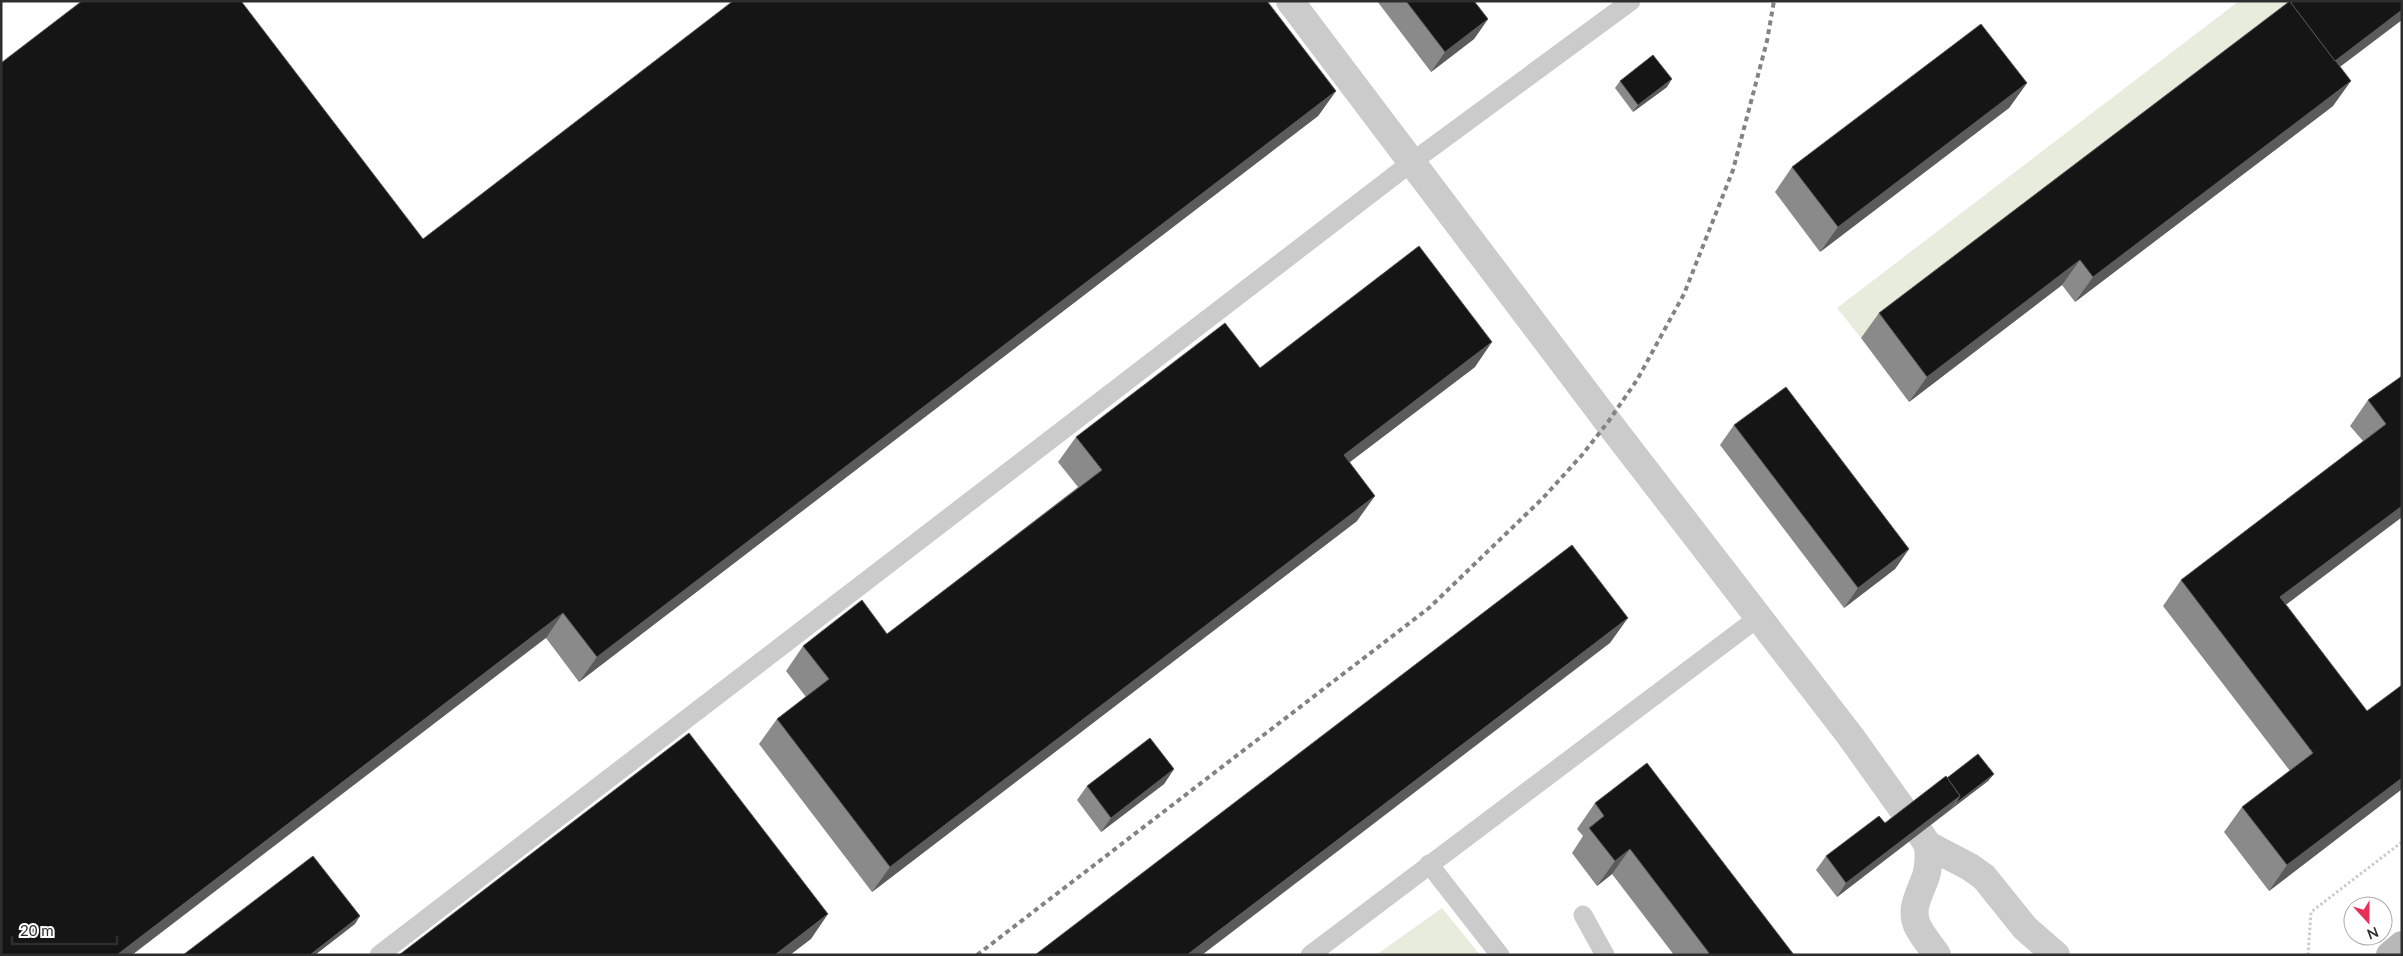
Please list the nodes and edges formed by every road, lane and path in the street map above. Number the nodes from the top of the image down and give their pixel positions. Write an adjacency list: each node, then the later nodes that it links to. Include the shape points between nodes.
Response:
1 (1290, 1): 3 (street)
2 (1631, 1): 3 (lane)
3 (1412, 162): 4 (street); 10 (lane)
4 (1759, 617): 5 (street, via 1852,736); 7 (lane)
5 (1918, 831): 14 (street, via 1928,869 1914,913 1918,928); 15 (street, via 1984,877 2025,928)
6 (2402, 842): 16 (path, via 2312,912)
7 (1429, 864): 11 (lane); 12 (lane)
8 (1583, 915): 13 (lane)
9 (2402, 945): 17 (street)
10 (379, 955)
11 (1310, 955)
12 (1500, 955)
13 (1605, 955)
14 (1938, 955)
15 (2056, 955)
16 (2308, 955)
17 (2390, 955)

